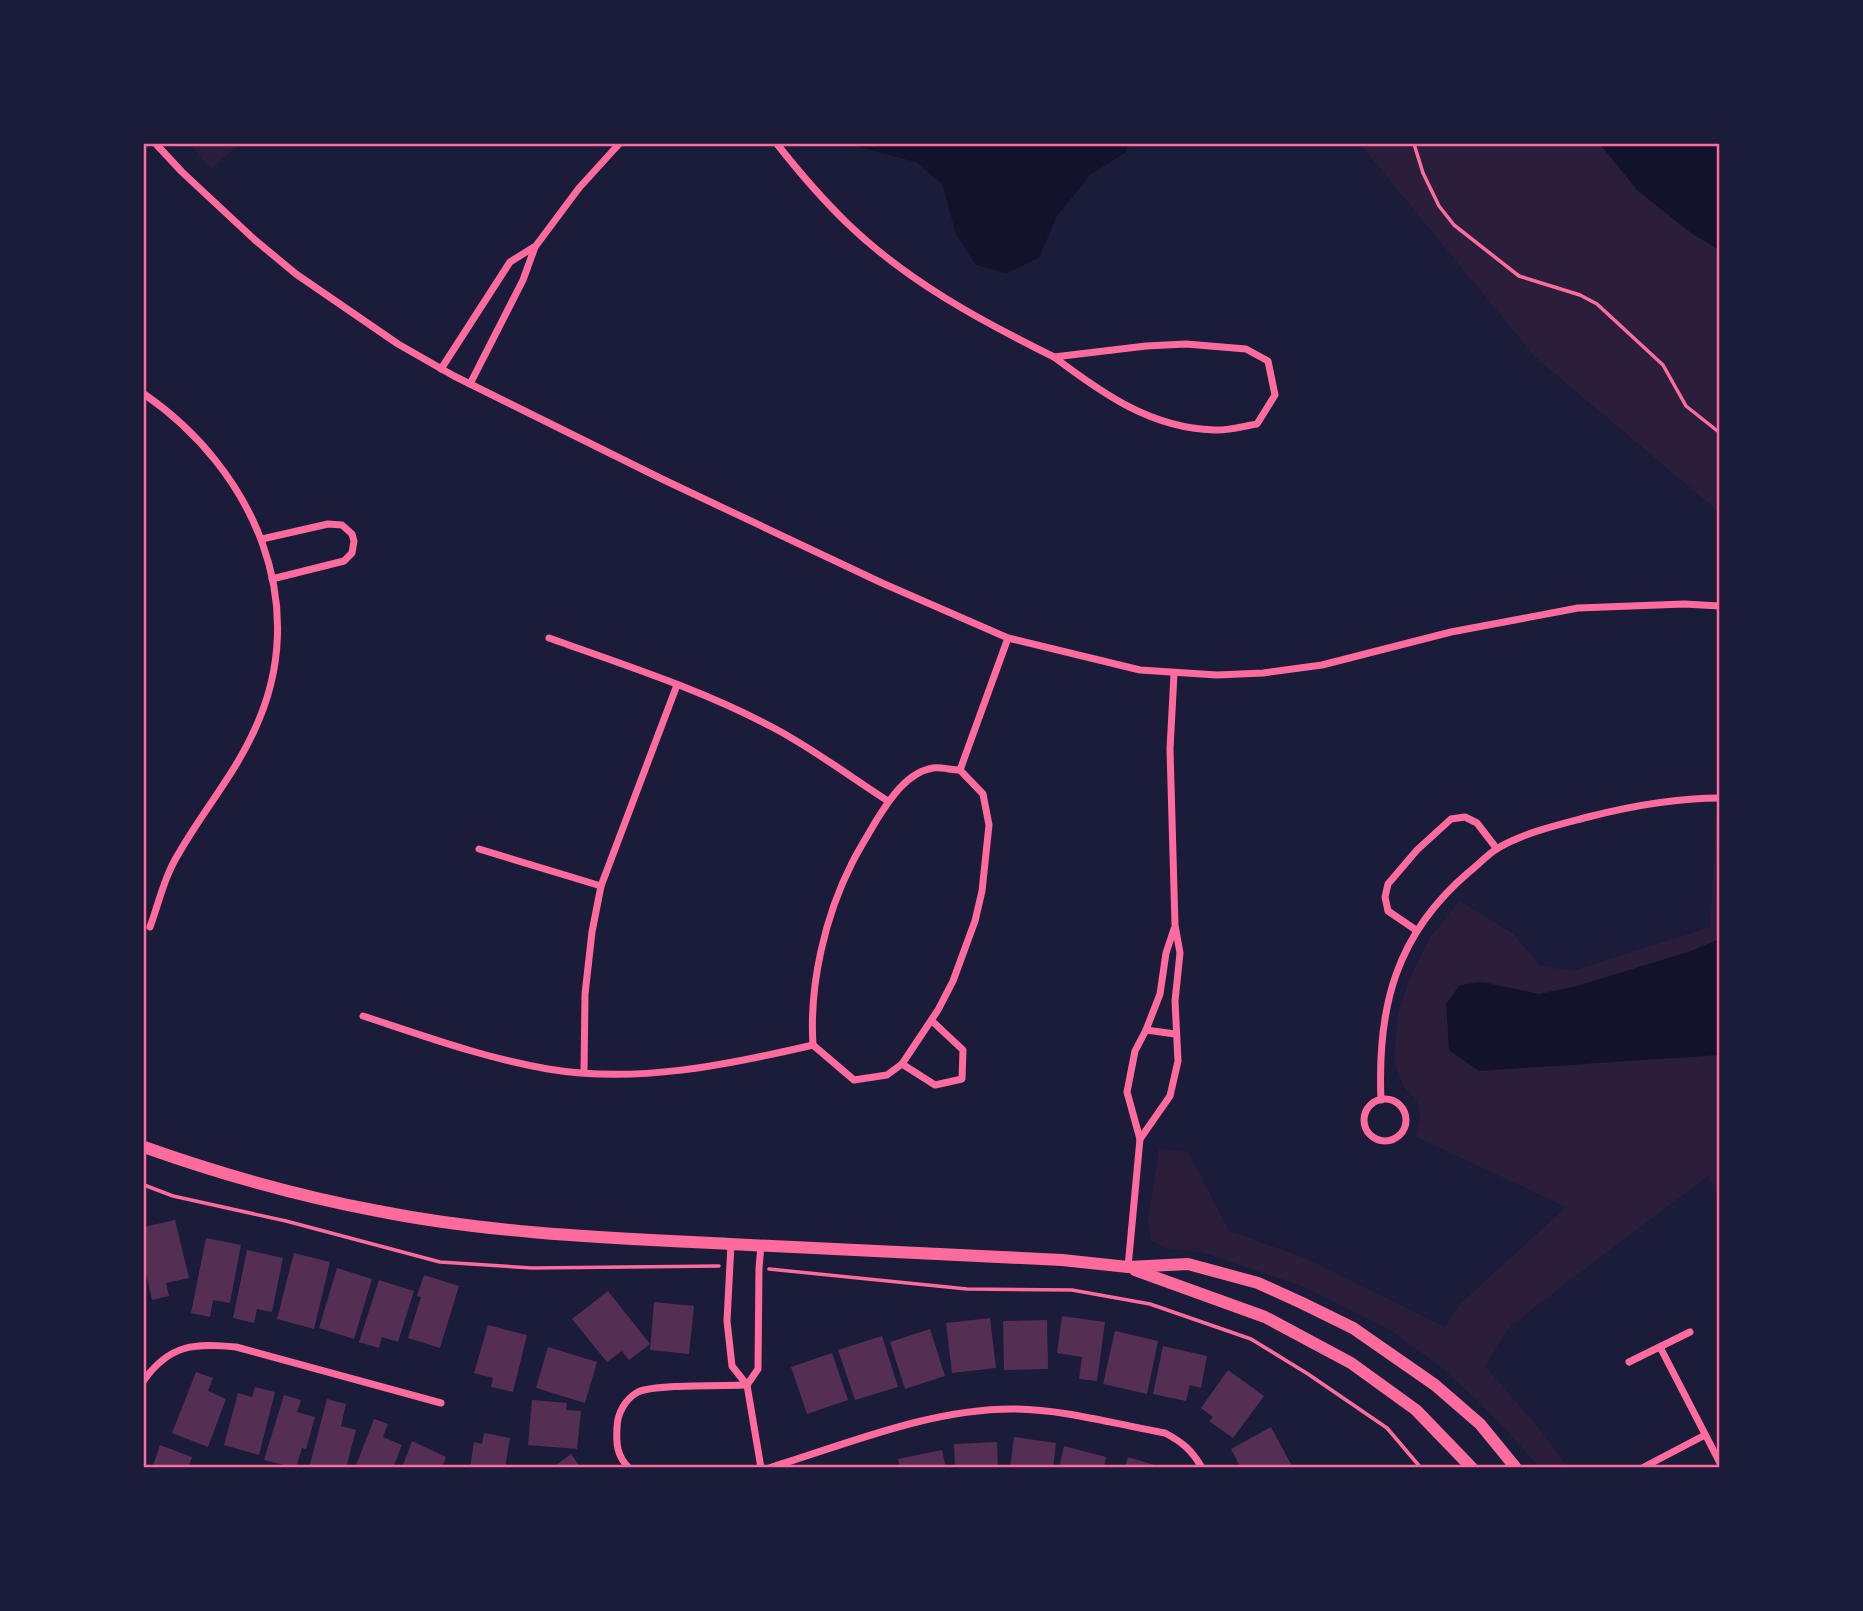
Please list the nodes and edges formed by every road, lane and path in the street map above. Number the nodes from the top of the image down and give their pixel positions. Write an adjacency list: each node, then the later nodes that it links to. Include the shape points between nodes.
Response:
1 (156, 144): 7 (street, via 217,206 296,274)
2 (619, 144): 5 (street)
3 (777, 144): 6 (street, via 821,197 873,246 961,308)
4 (1413, 144): 10 (path, via 1439,206 1454,225 1519,276 1597,304 1663,365 1686,406)
5 (535, 247): 7 (street, via 510,262); 8 (street)
6 (1054, 357): 6 (street, via 1114,401 1171,424 1216,430 1257,424 1275,394 1268,361 1246,349 1186,344)
7 (441, 369): 8 (street)
8 (470, 384): 15 (street, via 882,583)
9 (144, 394): 11 (street, via 204,446 223,469)
10 (1720, 432)
11 (262, 539): 12 (street); 12 (street, via 335,523 348,529 354,541 352,553 344,561)
12 (272, 579): 25 (street, via 276,655 267,700 240,760 177,855)
13 (1720, 606): 16 (street, via 1578,608 1451,632 1322,665 1263,673)
14 (550, 638): 17 (street)
15 (1008, 638): 16 (street); 18 (street)
16 (1174, 674): 24 (street, via 1170,749)
17 (677, 685): 20 (street, via 772,727); 23 (street)
18 (960, 770): 20 (street, via 933,768 908,780); 28 (street, via 983,794 988,856 975,920 953,981)
19 (1720, 798): 22 (street, via 1620,809 1544,828)
20 (888, 801): 31 (street, via 852,862 834,908 817,980)
21 (479, 849): 23 (street)
22 (1497, 849): 26 (street, via 1454,884); 26 (street, via 1477,823 1465,817 1451,818 1417,850 1388,884 1385,897 1388,911)
23 (601, 886): 33 (street, via 585,993)
24 (1175, 925): 29 (street, via 1160,995); 30 (street, via 1180,953)
25 (150, 927)
26 (1416, 930): 34 (street, via 1396,974 1383,1022)
27 (363, 1016): 33 (street, via 472,1053)
28 (932, 1021): 32 (street); 32 (street, via 963,1050 962,1079 935,1085)
29 (1146, 1030): 30 (street); 35 (street, via 1135,1051 1128,1092)
30 (1175, 1034): 35 (street, via 1178,1061 1170,1096)
31 (813, 1045): 32 (street, via 854,1080 887,1075); 33 (street, via 672,1071)
32 (902, 1064)
33 (584, 1072)
34 (1381, 1100): 34 (street, via 1368,1107 1364,1121 1370,1135 1387,1141 1404,1129 1405,1115 1395,1102)
35 (1140, 1139): 41 (street)
36 (144, 1147): 38 (street, via 226,1175 379,1212 500,1230)
37 (144, 1185): 40 (path, via 440,1262 532,1268)
38 (731, 1244): 39 (street); 40 (street)
39 (761, 1245): 41 (street); 42 (street)
40 (730, 1267): 47 (street, via 727,1321 732,1366)
41 (1128, 1267): 56 (street, via 1265,1317 1351,1363 1416,1410); 57 (street, via 1188,1264 1258,1283 1353,1328 1436,1385 1480,1424)
42 (759, 1268): 47 (street, via 758,1369); 55 (path, via 967,1289 1072,1290 1150,1304 1251,1339 1387,1428)
43 (1690, 1332): 44 (street)
44 (1660, 1347): 45 (street); 49 (street)
45 (1629, 1362)
46 (144, 1380): 48 (street, via 169,1354 188,1346 215,1345)
47 (747, 1385): 51 (street, via 638,1392 622,1408 617,1424 617,1448); 52 (street)
48 (440, 1404)
49 (1705, 1435): 50 (street); 58 (street)
50 (1720, 1463)
51 (629, 1468)
52 (761, 1468)
53 (769, 1468): 54 (street, via 923,1421 968,1411 1014,1409 1165,1433 1182,1441)
54 (1202, 1468)
55 (1420, 1468)
56 (1472, 1468)
57 (1516, 1468)
58 (1642, 1468)

